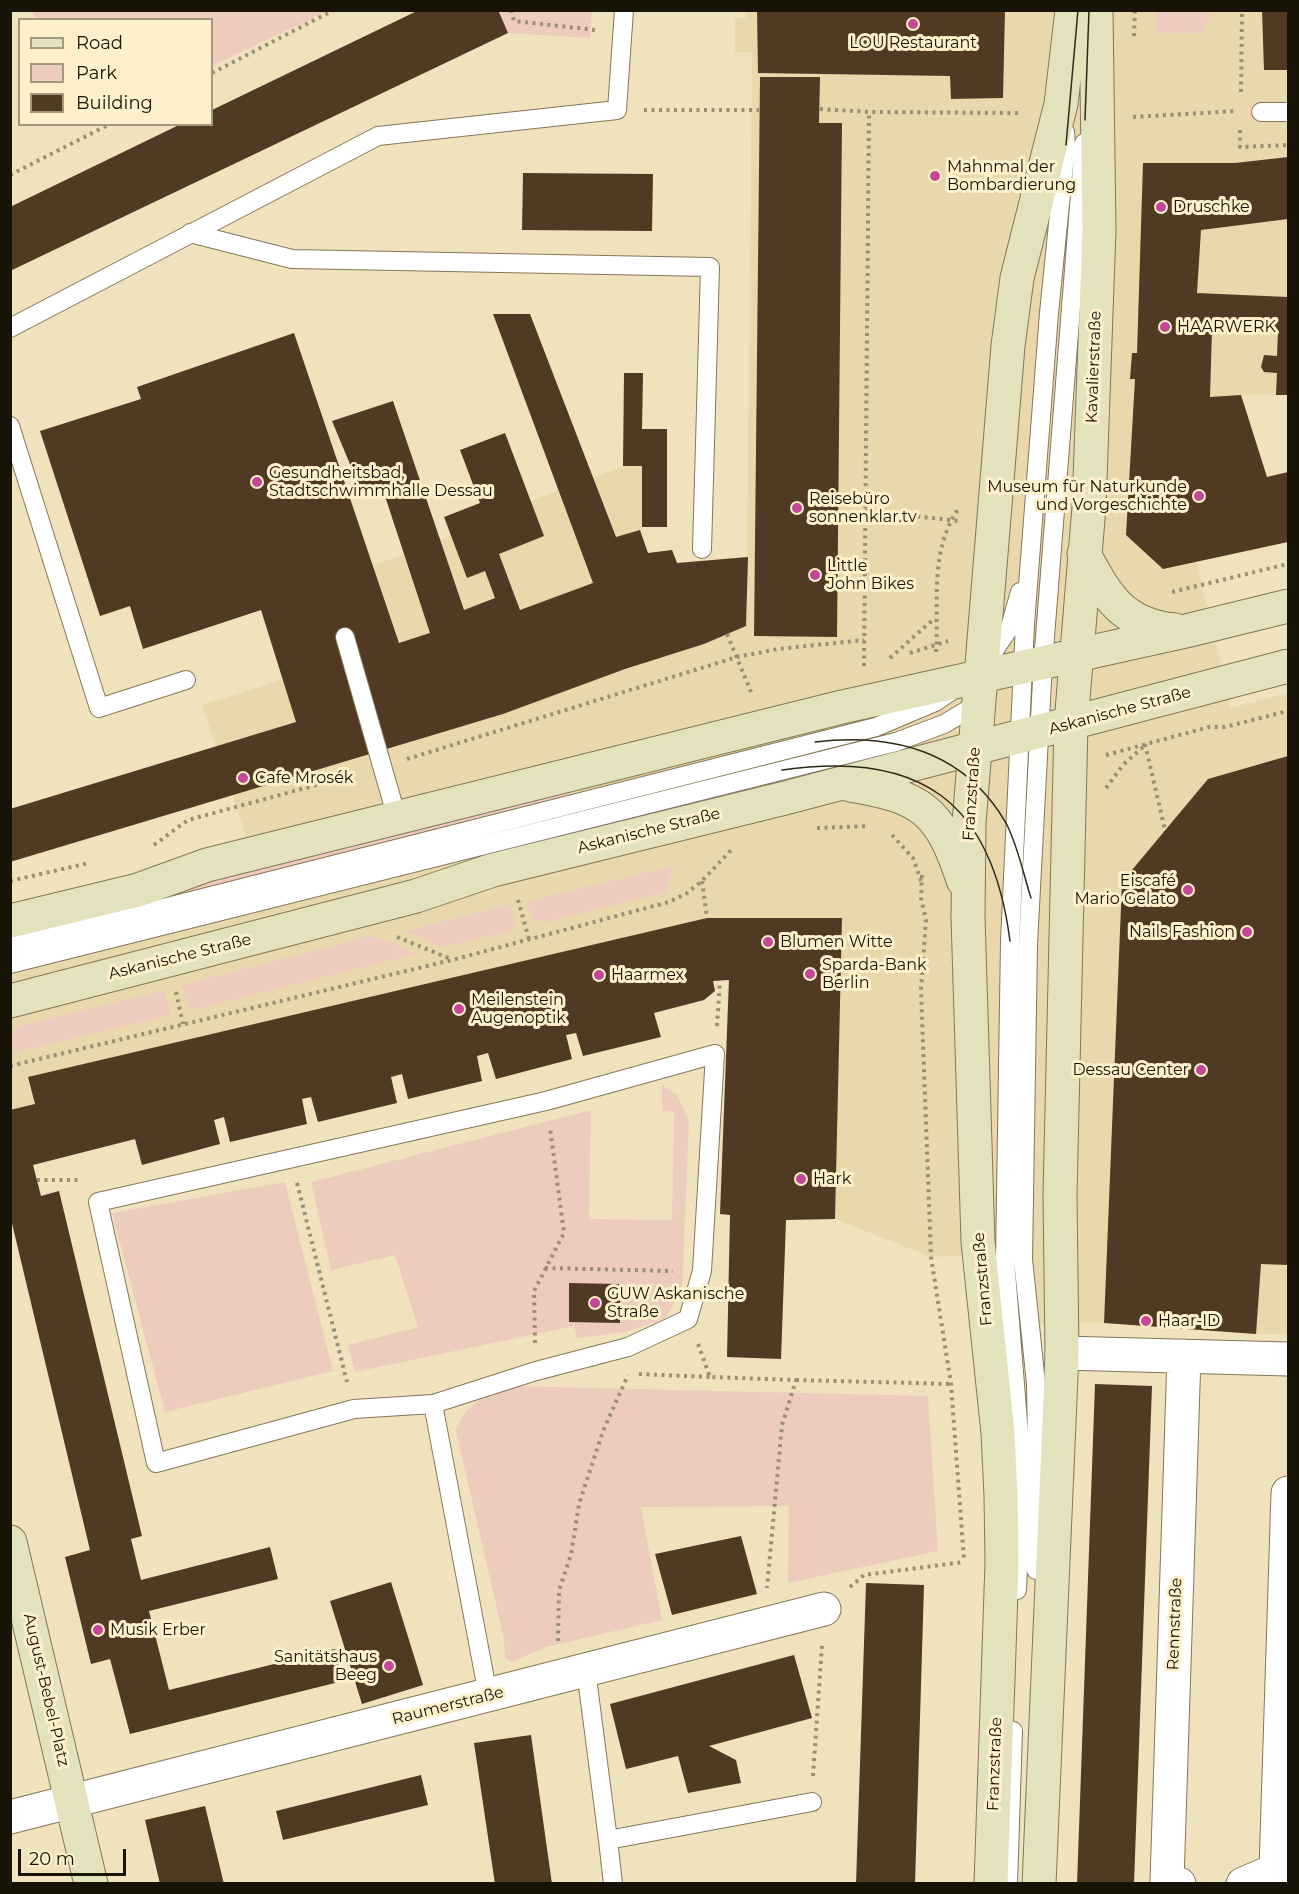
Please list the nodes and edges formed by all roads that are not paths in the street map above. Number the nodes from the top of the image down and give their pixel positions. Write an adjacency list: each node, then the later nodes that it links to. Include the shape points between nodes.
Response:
1 (624, 10): 8 (lane, via 617,110 378,136)
2 (1072, 10): 5 (main road)
3 (1096, 10): 4 (main road, Kavalierstraße)
4 (1096, 64): 5 (lane); 13 (main road, Kavalierstraße, via 1099,230)
5 (1073, 112): 11 (lane, via 1066,145 1049,313); 19 (lane, via 1053,531); 19 (main road, via 1017,279 1006,369)
6 (1261, 112): 7 (lane)
7 (1288, 112)
8 (190, 233): 9 (lane); 12 (lane, via 292,259 710,267)
9 (10, 328)
10 (10, 426): 20 (lane, via 99,708)
11 (1034, 529): 19 (lane); 19 (lane)
12 (702, 549)
13 (1084, 554): 15 (main road, via 1125,614 1150,627); 17 (main road, Kavalierstraße)
14 (1288, 606): 15 (main road)
15 (1186, 631): 17 (main road)
16 (345, 637): 25 (lane)
17 (1075, 656): 19 (main road); 21 (main road, Kavalierstraße)
18 (1288, 666): 21 (main road, Askanische Straße)
19 (1001, 672): 22 (lane); 23 (main road, Franzstraße); 25 (main road); 28 (lane, via 876,727); 29 (lane, via 944,724 896,742)
20 (186, 680)
21 (1071, 723): 22 (main road, Askanische Straße); 31 (main road, via 1060,1183)
22 (1029, 734): 23 (main road, Askanische Straße); 47 (lane, via 1006,1066 1005,1260 1021,1500); 48 (lane, via 1023,1259 1036,1384 1038,1498)
23 (975, 748): 24 (main road, Askanische Straße); 26 (main road, Franzstraße)
24 (839, 783): 26 (main road, via 889,791 926,810 947,839); 30 (main road, Askanische Straße, via 493,870 416,896)
25 (397, 818): 27 (main road, via 207,865 138,891)
26 (968, 897): 46 (main road, Franzstraße, via 978,1242 1001,1496)
27 (10, 921)
28 (10, 947)
29 (10, 964)
30 (10, 1001)
31 (1062, 1353): 32 (street); 49 (main road)
32 (1184, 1356): 33 (street); 50 (street, Rennstraße, via 1167,1881)
33 (1288, 1359)
34 (433, 1404): 34 (lane, via 354,1409 156,1463 98,1202 546,1101 715,1054 702,1271 688,1319 628,1347); 39 (lane)
35 (1288, 1493): 51 (street, via 1276,1870)
36 (10, 1542): 40 (main road, August-Bebel-Platz)
37 (824, 1609): 38 (street, Raumerstraße)
38 (572, 1674): 39 (street, Raumerstraße); 43 (lane)
39 (488, 1695): 40 (street, Raumerstraße)
40 (73, 1802): 42 (street, Raumerstraße); 44 (main road, August-Bebel-Platz)
41 (812, 1802): 43 (lane)
42 (10, 1817)
43 (608, 1840): 45 (lane)
44 (91, 1884)
45 (613, 1884)
46 (991, 1884)
47 (1008, 1884)
48 (1025, 1884)
49 (1039, 1884)
50 (1179, 1884)
51 (1243, 1884)

